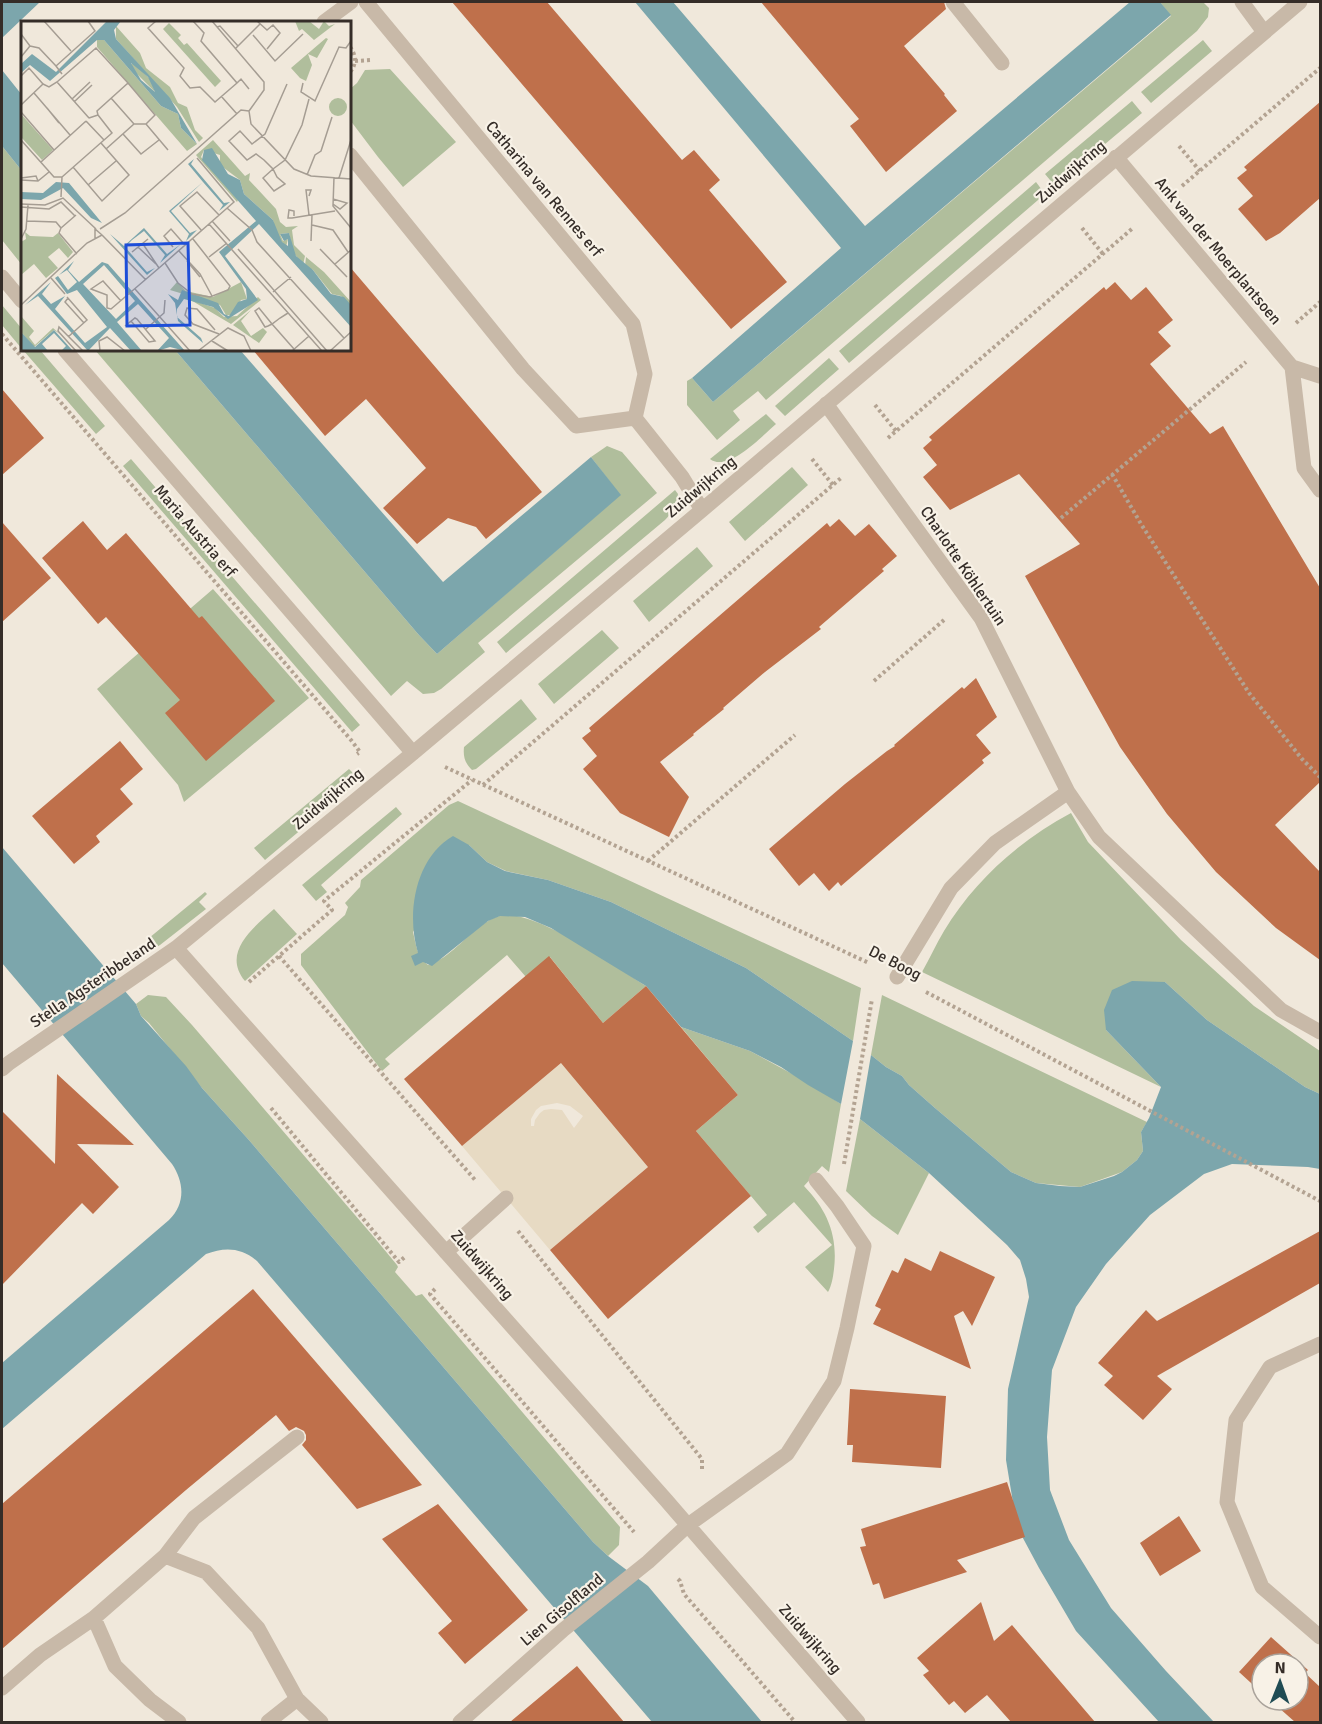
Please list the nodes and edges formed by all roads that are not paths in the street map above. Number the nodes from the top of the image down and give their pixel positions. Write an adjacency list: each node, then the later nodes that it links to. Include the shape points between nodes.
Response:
1 (351, 2): 6 (street)
2 (366, 2): 17 (street, Catharina van Rennes erf, via 633,324 645,375)
3 (953, 2): 8 (street)
4 (1242, 2): 7 (street)
5 (1300, 2): 7 (street, Zuidwijkring)
6 (325, 21)
7 (1264, 32): 10 (street, Zuidwijkring)
8 (1002, 63)
9 (351, 156): 17 (street, via 523,369 576,426)
10 (1116, 157): 14 (street, Ank van der Moerplantsoen); 16 (street, Zuidwijkring)
11 (2, 277): 12 (street)
12 (21, 300)
13 (65, 351): 20 (street, Maria Austria erf)
14 (1292, 367): 15 (street); 18 (street, via 1304,468)
15 (1320, 376)
16 (826, 404): 19 (street, Zuidwijkring); 21 (street, Charlotte Köhlertuin, via 981,618)
17 (635, 418): 19 (street, via 682,477)
18 (1320, 490)
19 (702, 510): 20 (street, Zuidwijkring)
20 (413, 753): 22 (street, Zuidwijkring)
21 (1068, 792): 23 (street, via 995,843 951,888); 24 (street, Charlotte Köhlertuin, via 1099,837 1281,1010)
22 (176, 948): 25 (street, Stella Agsteribbeland); 28 (street, Zuidwijkring)
23 (897, 977)
24 (1320, 1032)
25 (2, 1069)
26 (816, 1180): 31 (street, via 864,1246 834,1381 787,1454)
27 (506, 1198): 28 (street)
28 (446, 1252): 31 (street, Zuidwijkring)
29 (1320, 1344): 34 (street, via 1269,1367 1236,1420 1227,1502 1262,1587)
30 (297, 1437): 32 (street, via 194,1518)
31 (688, 1526): 40 (street, Lien Gisolfland, via 562,1630); 41 (street, Zuidwijkring)
32 (165, 1556): 33 (street); 36 (street, via 206,1572 251,1620)
33 (94, 1618): 35 (street, via 40,1655); 37 (street, via 116,1666)
34 (1320, 1637)
35 (2, 1688)
36 (297, 1698): 38 (street); 39 (street)
37 (179, 1722)
38 (268, 1722)
39 (321, 1722)
40 (460, 1722)
41 (858, 1722)

